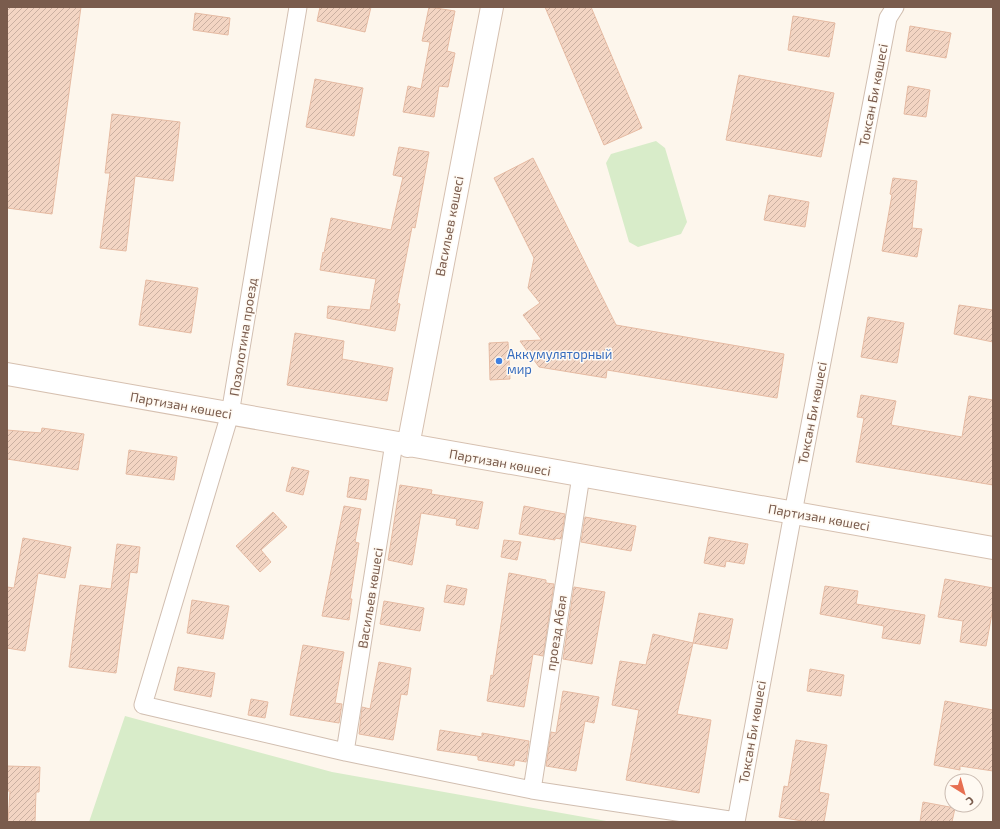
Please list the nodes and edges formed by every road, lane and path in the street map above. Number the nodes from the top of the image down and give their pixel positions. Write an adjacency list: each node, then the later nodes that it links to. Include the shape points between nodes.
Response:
1 (298, 7): 5 (street, Позолотина проезд)
2 (492, 7): 6 (main road, Васильев көшесі)
3 (895, 7): 8 (street, Токсан Би көшесі, via 888,18)
4 (7, 374): 5 (main road, Партизан көшесі)
5 (230, 414): 6 (main road, Партизан көшесі); 10 (street, Позолотина проезд, via 143,705)
6 (401, 445): 7 (main road, Партизан көшесі); 10 (street, Васильев көшесі)
7 (581, 476): 8 (main road, Партизан көшесі); 11 (street, проезд Абая)
8 (793, 513): 9 (main road, Партизан көшесі); 12 (street, Токсан Би көшесі)
9 (993, 548)
10 (345, 752): 11 (street)
11 (532, 790): 12 (street)
12 (736, 821)

